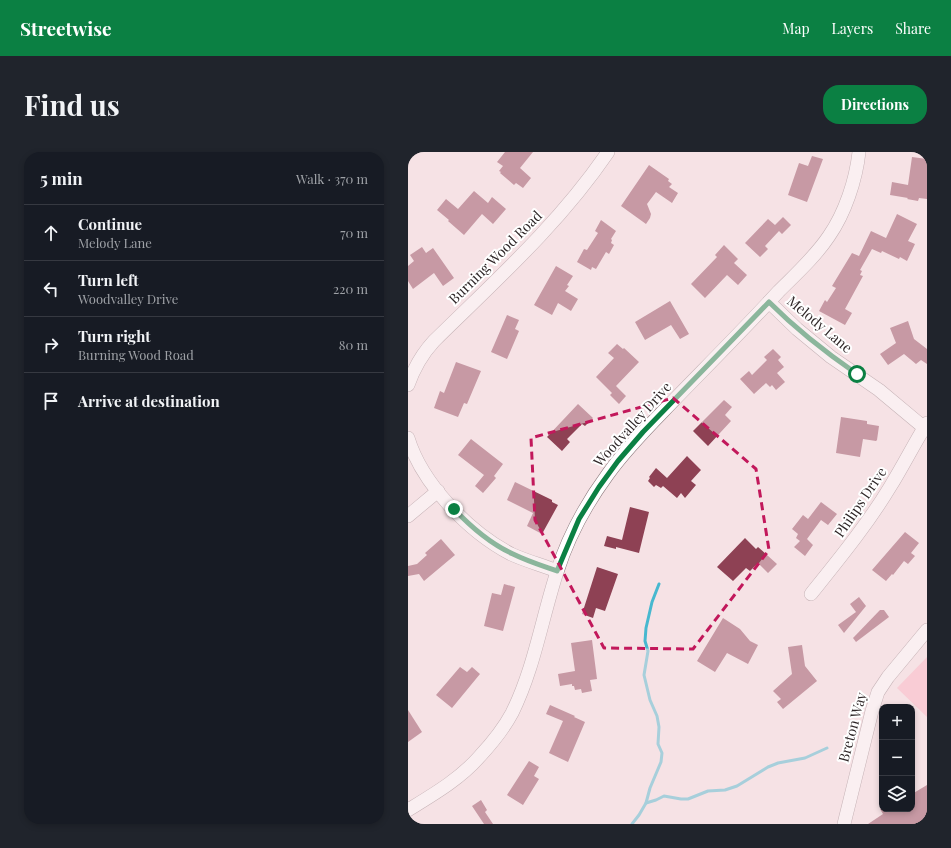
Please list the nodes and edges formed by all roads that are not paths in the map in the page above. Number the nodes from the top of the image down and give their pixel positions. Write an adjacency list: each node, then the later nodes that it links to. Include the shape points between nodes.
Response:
1 (608, 152): 4 (street, Burning Wood Road, via 538,239 434,341 420,358)
2 (859, 152): 3 (street, Woodvalley Drive, via 855,174 837,223 817,251)
3 (769, 302): 5 (street, Melody Lane, via 797,329); 9 (street, Woodvalley Drive, via 618,461 579,519)
4 (408, 385)
5 (926, 427): 10 (street, Philips Drive, via 872,516)
6 (408, 438): 7 (street, via 419,464)
7 (438, 492): 8 (street); 9 (street, via 466,522 493,543 512,554)
8 (408, 516)
9 (557, 571): 12 (street, Woodvalley Drive, via 512,713 480,756 464,772 447,786)
10 (811, 594)
11 (927, 630): 13 (street, Breton Way, via 878,692)
12 (408, 810)
13 (844, 824)

